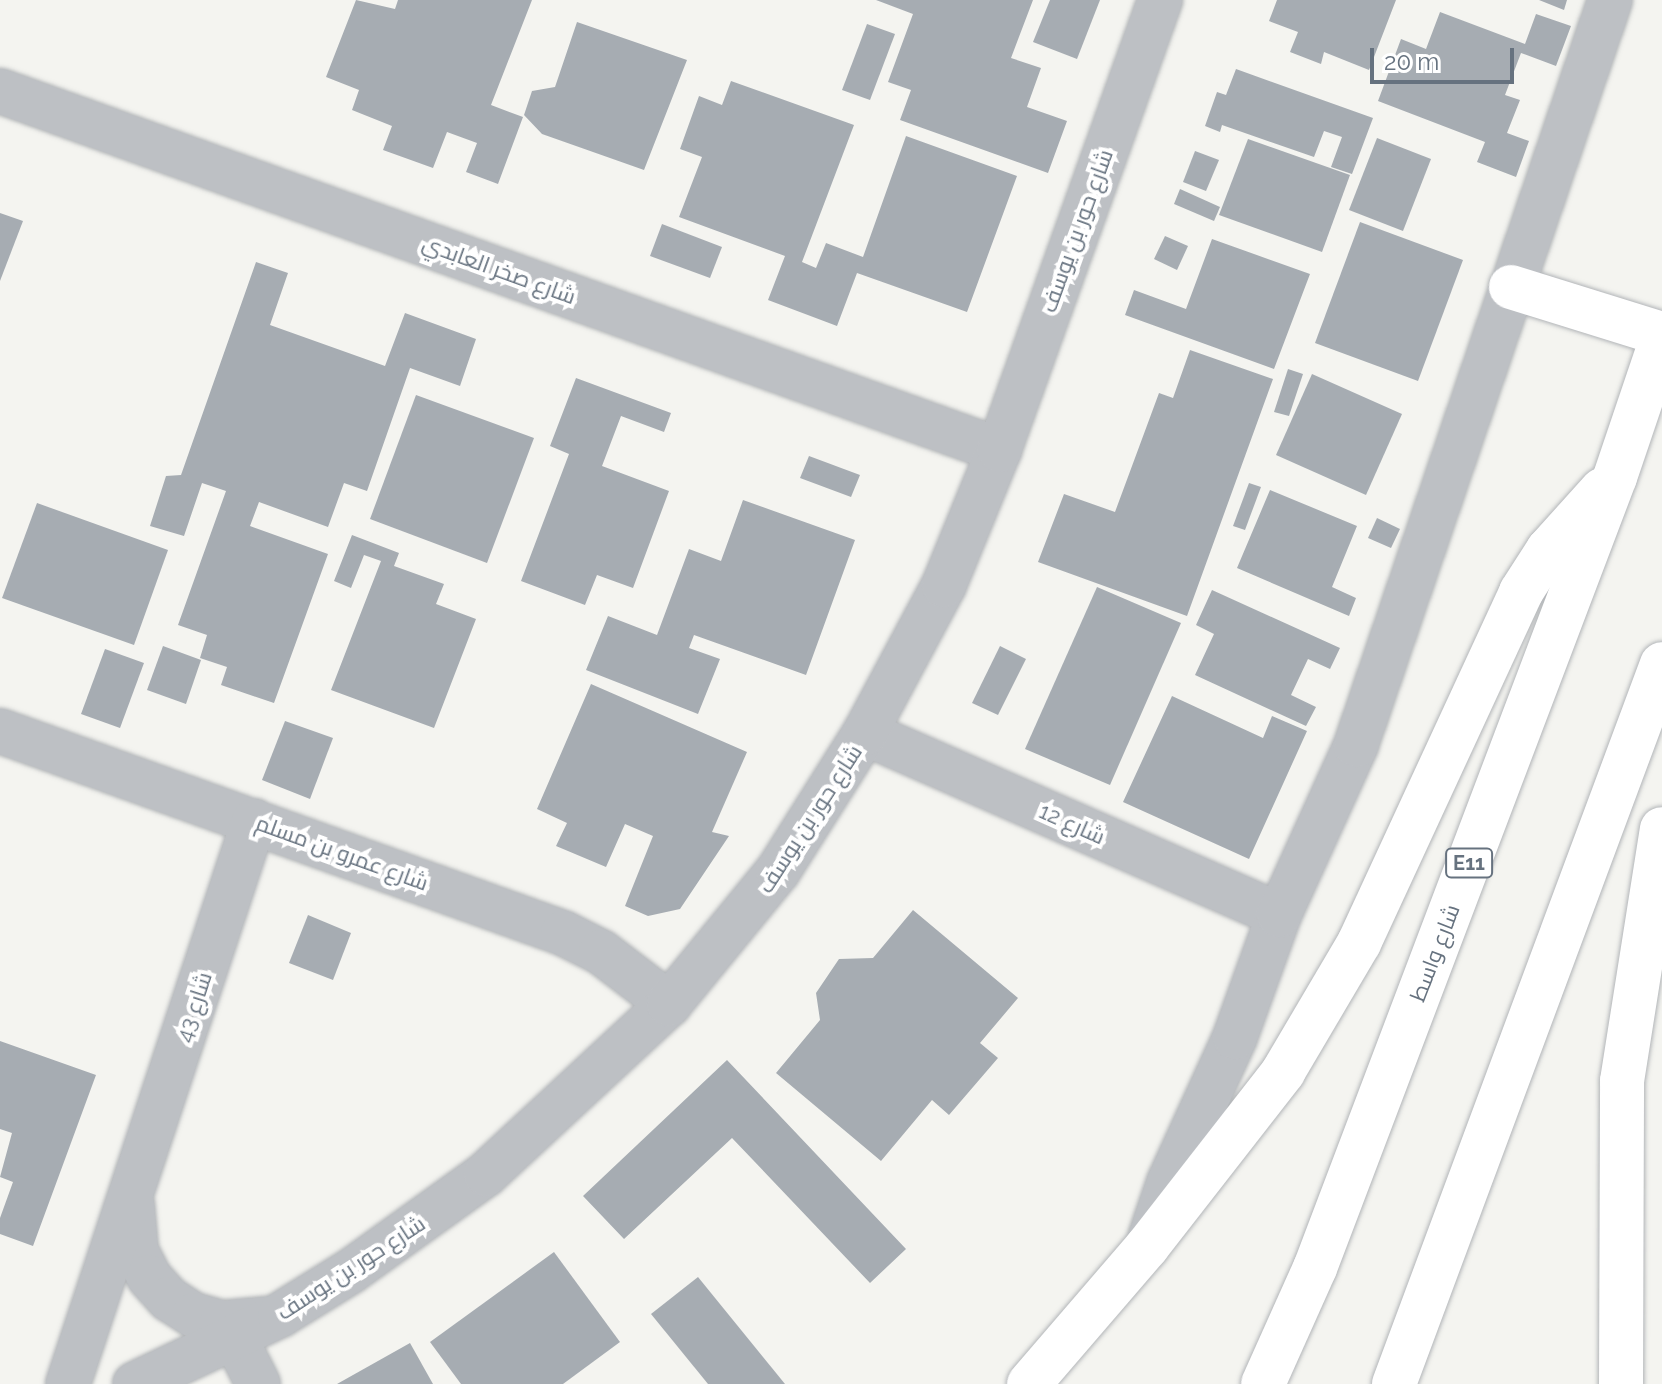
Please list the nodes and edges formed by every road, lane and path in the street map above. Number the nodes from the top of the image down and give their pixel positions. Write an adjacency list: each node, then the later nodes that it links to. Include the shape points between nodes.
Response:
1 (1160, 0): 6 (street, شارع حور بن يوسف)
2 (1610, 0): 4 (street)
3 (0, 91): 6 (street, شارع صخر العابدي)
4 (1511, 287): 5 (highway); 13 (street, via 1356,745)
5 (1662, 336): 7 (highway, شارع واسط / E11)
6 (999, 450): 10 (street, شارع حور بن يوسف, via 944,585)
7 (1615, 477): 16 (highway, via 1548,550 1521,592 1359,943 1322,1011 1283,1072); 23 (highway, شارع واسط / E11, via 1315,1268)
8 (1662, 664): 24 (highway)
9 (0, 731): 11 (street, شارع عمرو بن مسلم)
10 (865, 733): 13 (street, شارع 12); 14 (street, شارع حور بن يوسف, via 778,871)
11 (254, 821): 14 (street, شارع عمرو بن مسلم, via 563,933 601,952); 15 (street, شارع 43)
12 (1662, 829): 25 (highway, via 1622,1081)
13 (1279, 915): 16 (street, via 1235,1037 1169,1182)
14 (669, 1004): 17 (street, شارع حور بن يوسف, via 486,1174)
15 (133, 1192): 17 (street, شارع 43, via 130,1222 136,1251 149,1277 169,1299 194,1315 222,1323 253,1323); 19 (street, شارع 43)
16 (1147, 1247): 22 (highway)
17 (280, 1315): 18 (street, شارع حور بن يوسف)
18 (236, 1340): 20 (street, شارع حور بن يوسف); 21 (street)
19 (68, 1384)
20 (135, 1384)
21 (258, 1384)
22 (1029, 1384)
23 (1263, 1384)
24 (1394, 1384)
25 (1621, 1384)

